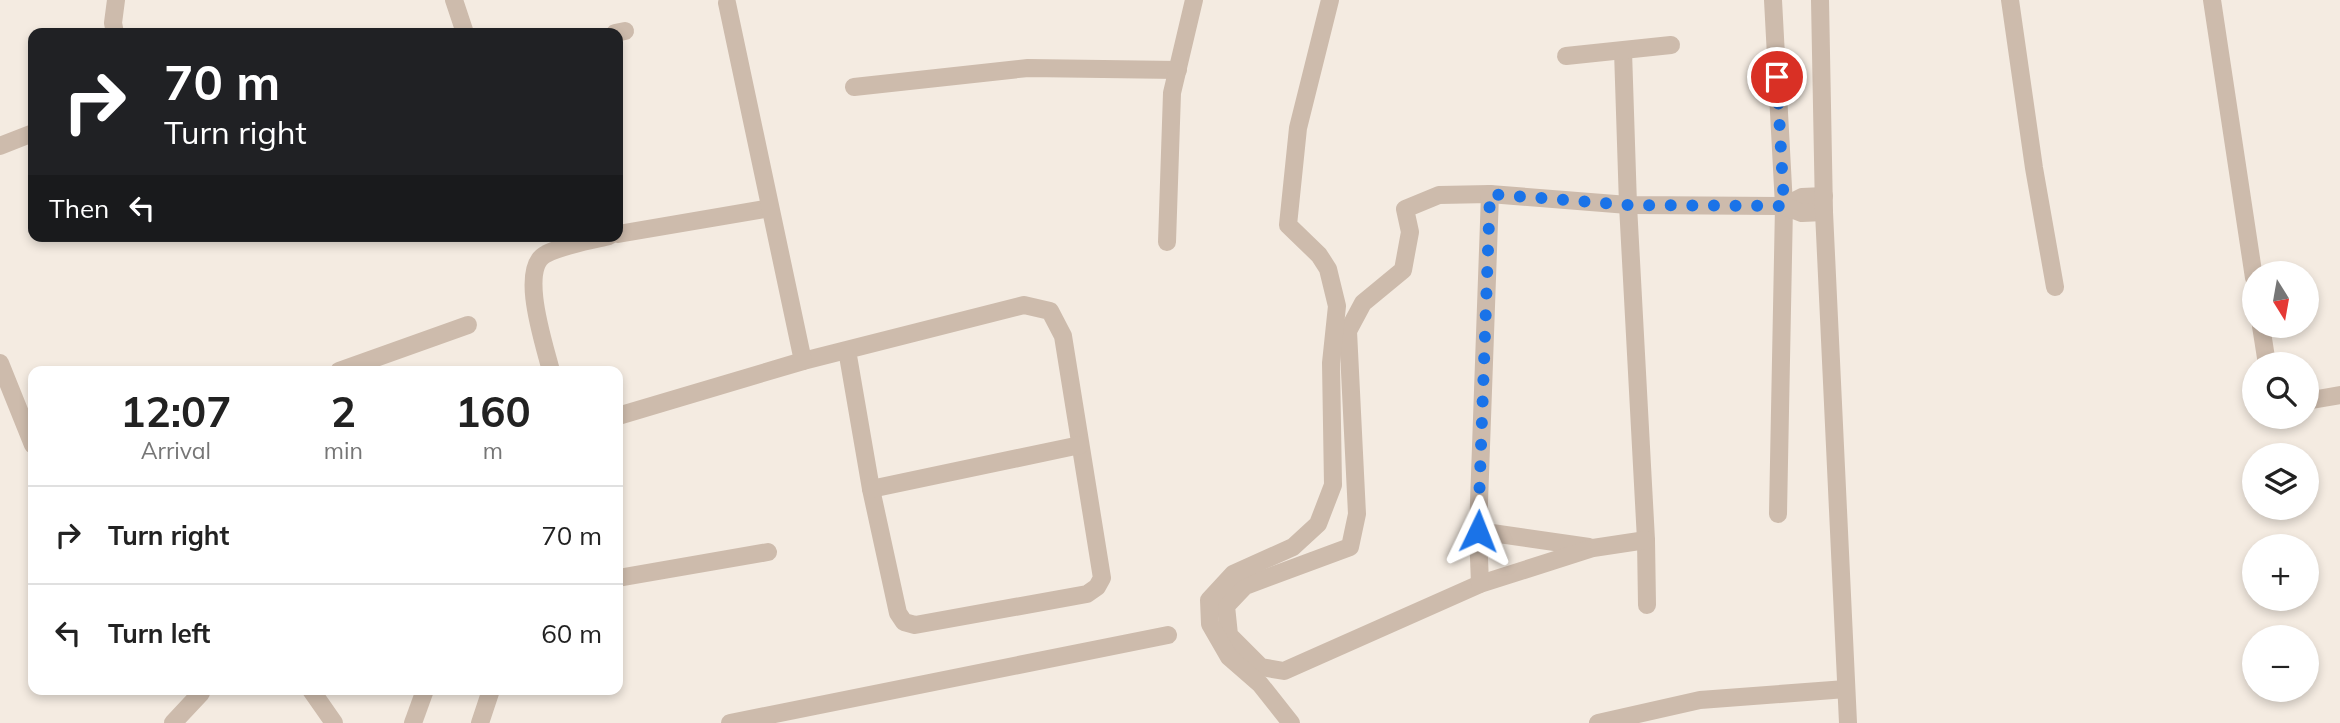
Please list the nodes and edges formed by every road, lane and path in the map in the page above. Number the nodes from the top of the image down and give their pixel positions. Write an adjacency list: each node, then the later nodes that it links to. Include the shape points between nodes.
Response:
1 (116, 0): 10 (street)
2 (454, 0): 11 (street)
3 (1194, 0): 15 (street)
4 (1330, 0): 60 (street, via 1298,128 1288,225 1328,269 1337,306 1331,363 1333,485 1318,524 1310,532 1293,547 1233,574 1209,600 1210,624 1228,657 1260,684)
5 (1773, 0): 22 (street)
6 (1820, 0): 20 (street)
7 (2010, 0): 28 (street)
8 (2212, 0): 27 (street)
9 (727, 3): 23 (street)
10 (114, 28)
11 (463, 28)
12 (1671, 45): 13 (street)
13 (1623, 51): 14 (street); 21 (street)
14 (1566, 56)
15 (1178, 70): 16 (street, via 1028,68); 26 (street, via 1172,93)
16 (854, 87)
17 (28, 135): 18 (street)
18 (0, 146)
19 (1490, 194): 21 (street); 42 (street); 47 (street, via 1439,195 1405,209 1410,232 1404,270 1363,303 1348,331 1357,514 1350,547 1245,586 1226,606 1229,635 1261,667 1284,671)
20 (1824, 204): 22 (street, via 1802,213); 50 (street)
21 (1628, 205): 22 (street); 43 (street)
22 (1784, 206): 41 (street)
23 (770, 208): 24 (street); 31 (street)
24 (623, 233)
25 (587, 242): 34 (street, via 544,254 534,268 532,286)
26 (1167, 242)
27 (2251, 261)
28 (2055, 287)
29 (468, 325): 33 (street)
30 (847, 350): 31 (street); 39 (street, via 1024,305 1050,311 1063,336); 40 (street)
31 (803, 361): 37 (street)
32 (0, 363): 38 (street)
33 (373, 366)
34 (550, 366)
35 (2340, 395): 36 (street)
36 (2319, 399)
37 (623, 414)
38 (28, 433)
39 (1080, 445): 40 (street); 40 (street, via 1102,578 1087,594 915,625 904,622 898,613)
40 (872, 489)
41 (1778, 514)
42 (1478, 531): 44 (street); 47 (street)
43 (1646, 540): 44 (street); 48 (street)
44 (1593, 548): 47 (street)
45 (768, 552): 46 (street)
46 (623, 578)
47 (1480, 584)
48 (1647, 605)
49 (1168, 635): 59 (street)
50 (1846, 689): 61 (street, via 1700,700); 62 (street)
51 (199, 695): 55 (street)
52 (314, 695): 56 (street)
53 (423, 695): 57 (street)
54 (489, 695): 58 (street)
55 (173, 723)
56 (334, 723)
57 (413, 723)
58 (480, 723)
59 (730, 723)
60 (1291, 723)
61 (1598, 723)
62 (1848, 723)

